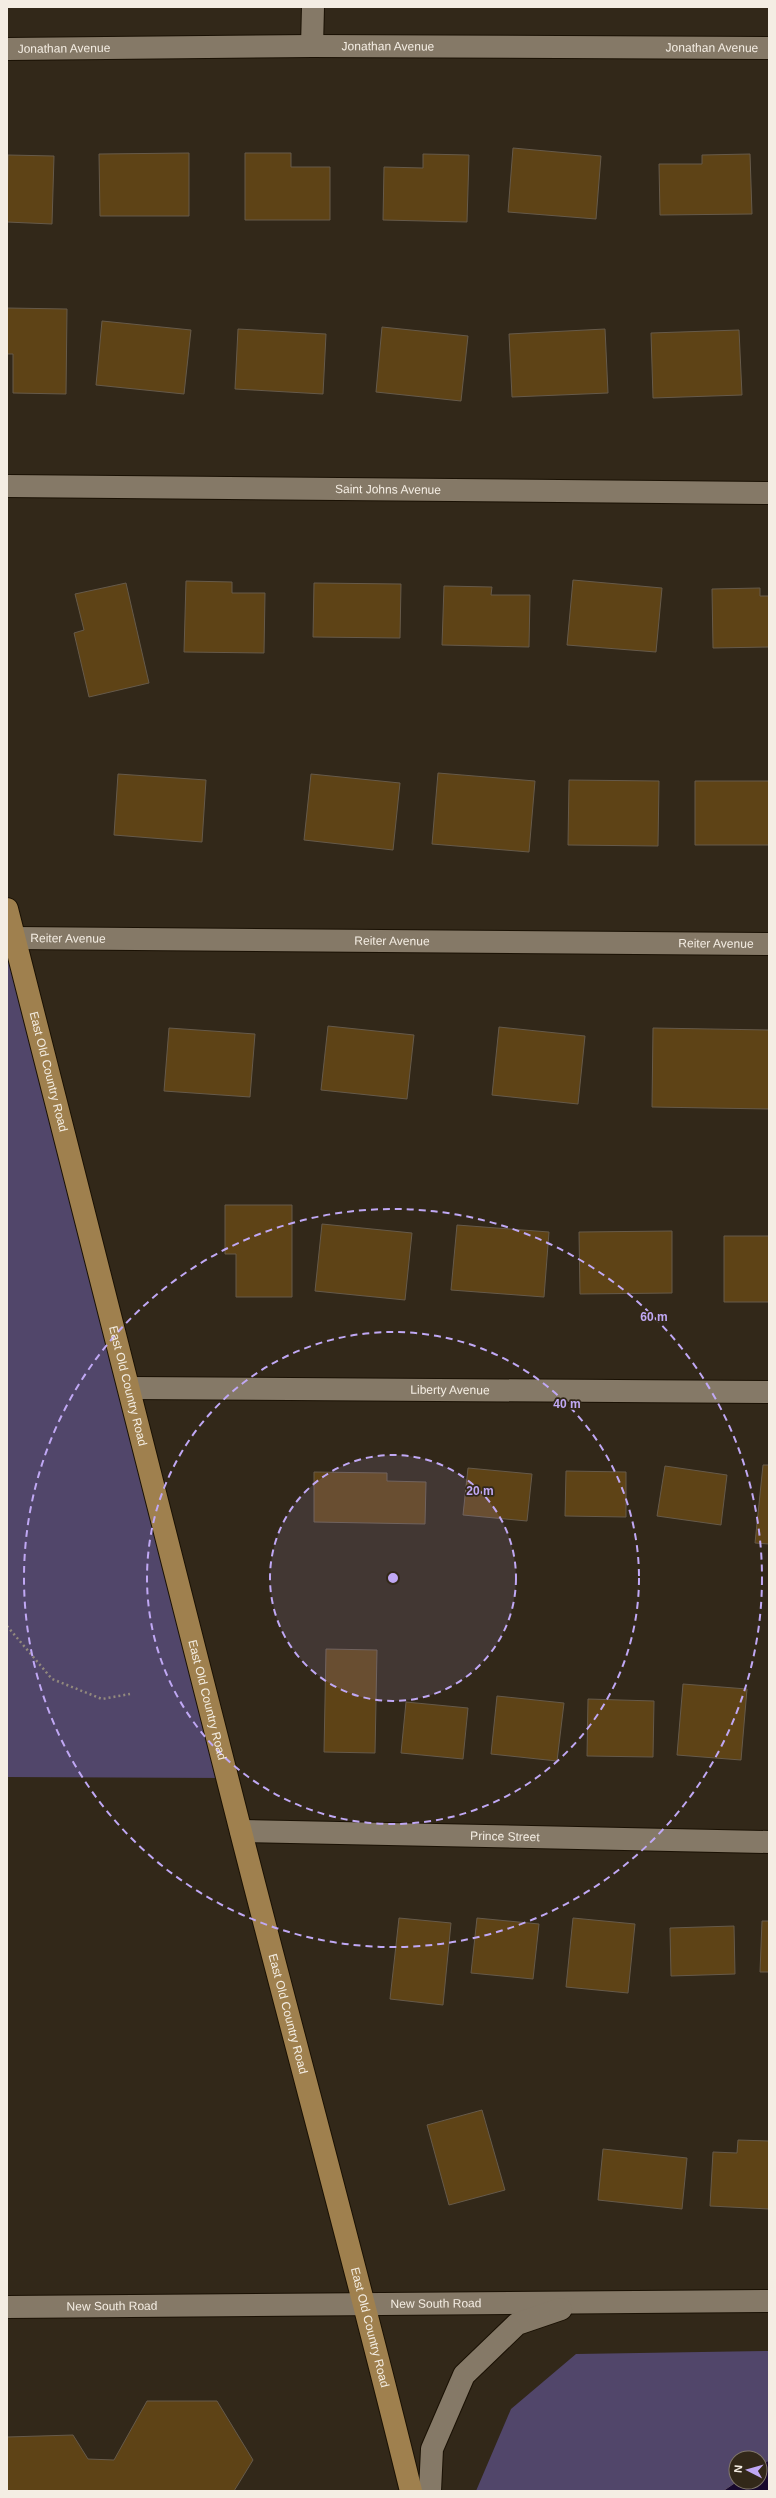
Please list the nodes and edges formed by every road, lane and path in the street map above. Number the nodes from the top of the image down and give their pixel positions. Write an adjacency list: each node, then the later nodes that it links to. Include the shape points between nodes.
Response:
1 (313, 7): 2 (street)
2 (312, 46): 3 (street, Jonathan Avenue); 4 (street, Jonathan Avenue)
3 (769, 48)
4 (7, 49)
5 (7, 486): 6 (street, Saint Johns Avenue)
6 (769, 493)
7 (7, 909): 8 (main road, East Old Country Road)
8 (14, 938): 9 (street, Reiter Avenue); 10 (main road, East Old Country Road)
9 (769, 944)
10 (130, 1388): 11 (street, Liberty Avenue); 14 (main road, East Old Country Road)
11 (769, 1392)
12 (7, 1626): 13 (path, via 52,1679 102,1699)
13 (130, 1694)
14 (241, 1831): 15 (street, Prince Street); 18 (main road, East Old Country Road)
15 (769, 1842)
16 (769, 2301): 17 (street, New South Road)
17 (579, 2303): 18 (street, New South Road); 21 (street, via 517,2324 464,2375 432,2449)
18 (365, 2304): 19 (street, New South Road); 20 (main road, East Old Country Road)
19 (7, 2307)
20 (411, 2491)
21 (430, 2491)

